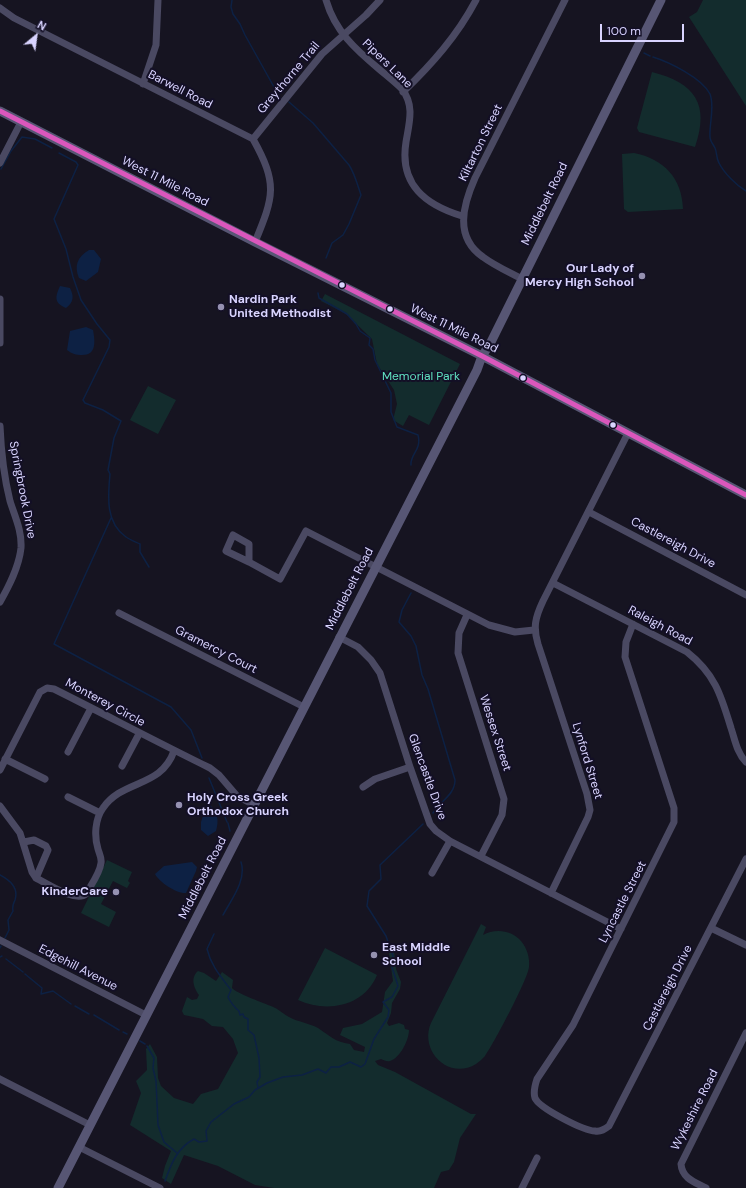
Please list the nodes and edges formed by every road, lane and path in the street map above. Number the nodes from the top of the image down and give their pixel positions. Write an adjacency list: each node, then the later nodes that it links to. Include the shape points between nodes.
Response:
1 (158, 0): 9 (street, via 156,45)
2 (326, 0): 8 (street, Pipers Lane)
3 (380, 0): 8 (street, Greythorne Trail)
4 (476, 0): 10 (street, via 454,37)
5 (565, 0): 15 (street, Kiltarton Street, via 475,178 466,198)
6 (661, 0): 17 (street, Middlebelt Road)
7 (0, 8): 9 (street, Barwell Road, via 14,18)
8 (342, 35): 10 (street, Pipers Lane); 13 (street, Greythorne Trail, via 305,73)
9 (143, 84): 13 (street, Barwell Road)
10 (403, 92): 15 (street, Pipers Lane, via 411,117 405,156 411,182 419,194 433,205)
11 (0, 111): 12 (street, West 11 Mile Road)
12 (21, 122): 14 (street); 16 (street, West 11 Mile Road)
13 (253, 139): 16 (street, via 267,165 271,184 271,197)
14 (0, 163)
15 (462, 216): 17 (street, Kiltarton Street, via 473,248 482,257)
16 (255, 242): 20 (street, West 11 Mile Road)
17 (522, 279): 20 (street, Middlebelt Road)
18 (0, 299): 19 (street)
19 (0, 343)
20 (482, 356): 22 (street, West 11 Mile Road); 26 (street, Middlebelt Road)
21 (0, 426): 29 (street, Springbrook Drive, via 6,481 21,542 15,569)
22 (628, 433): 23 (street, West 11 Mile Road); 24 (street)
23 (746, 495)
24 (589, 512): 27 (street); 28 (street, Castlereigh Drive)
25 (249, 562): 26 (street, via 280,579 306,531)
26 (375, 567): 31 (street); 34 (street, Middlebelt Road)
27 (553, 583): 32 (street, Raleigh Road); 33 (street, via 539,611)
28 (746, 595)
29 (0, 602)
30 (119, 613): 35 (street, Gramercy Court)
31 (467, 615): 33 (street, via 501,629 515,632); 53 (street, Wessex Street, via 459,633 458,653 504,799 502,815)
32 (633, 624): 41 (street, Raleigh Road, via 687,652 706,669 718,688 736,745); 59 (street, Lyncastle Street, via 626,642 625,657 675,816 671,832)
33 (534, 630): 57 (street, Lynford Street, via 590,810)
34 (339, 637): 35 (street, Middlebelt Road); 43 (street, Glencastle Drive, via 358,647 380,673)
35 (304, 707): 48 (street, Middlebelt Road)
36 (91, 708): 37 (street, Monterey Circle); 39 (street); 40 (street, Monterey Circle, via 54,689 47,688 40,692)
37 (139, 734): 38 (street, Monterey Circle); 42 (street)
38 (174, 751): 48 (street, Monterey Circle, via 210,768 237,796); 50 (street, via 171,760 163,769 143,783 123,789 111,797)
39 (68, 752)
40 (5, 759): 44 (street, Monterey Circle); 45 (street)
41 (746, 762)
42 (122, 766)
43 (410, 767): 46 (street, via 375,779); 51 (street, Glencastle Drive, via 430,824)
44 (0, 770)
45 (45, 779)
46 (364, 787)
47 (68, 797): 50 (street)
48 (254, 805): 62 (street, Middlebelt Road)
49 (0, 806): 52 (street)
50 (100, 813): 56 (street, via 96,839 101,864 86,894 75,897)
51 (450, 841): 53 (street, Glencastle Drive); 55 (street)
52 (24, 842): 56 (street); 56 (street, via 34,840 46,846 48,850)
53 (481, 856): 57 (street, Glencastle Drive)
54 (746, 859): 58 (street, Castlereigh Drive)
55 (432, 873)
56 (36, 878)
57 (551, 893): 59 (street, Glencastle Drive)
58 (712, 928): 61 (street); 66 (street, Castlereigh Drive)
59 (621, 929): 66 (street, Lyncastle Street, via 573,1025 544,1068 535,1087 535,1097 540,1104 560,1116 589,1131 604,1130)
60 (0, 940): 62 (street, Edgehill Avenue)
61 (746, 945)
62 (146, 1015): 65 (street, Middlebelt Road)
63 (746, 1033): 72 (street, Wykeshire Road, via 681,1164 685,1176)
64 (0, 1078): 65 (street)
65 (90, 1124): 67 (street, Middlebelt Road)
66 (609, 1126)
67 (79, 1147): 69 (street, Middlebelt Road); 70 (street)
68 (537, 1158): 71 (street)
69 (58, 1188)
70 (160, 1188)
71 (522, 1188)
72 (706, 1188)

